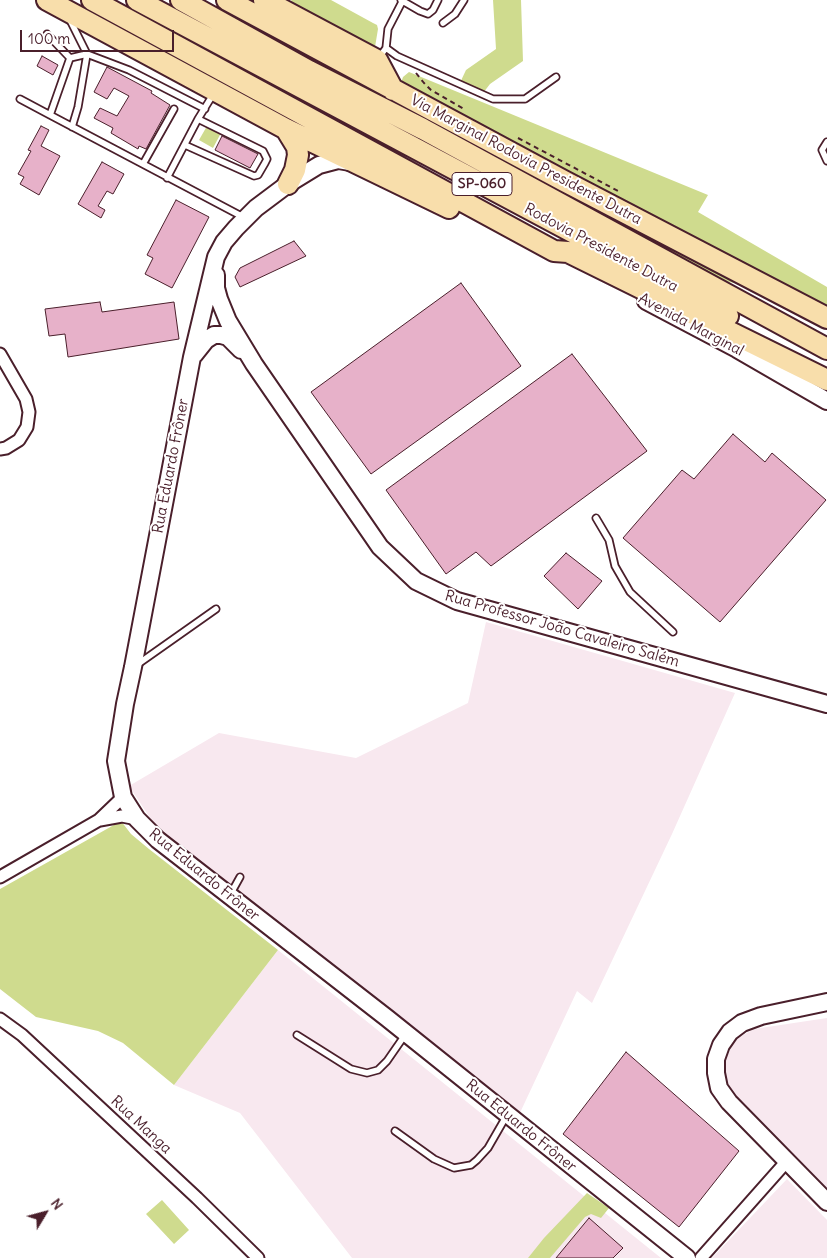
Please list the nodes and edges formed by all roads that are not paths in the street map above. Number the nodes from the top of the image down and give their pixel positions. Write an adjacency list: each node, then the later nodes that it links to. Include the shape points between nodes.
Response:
1 (92, 0): 33 (highway, Rodovia Presidente Dutra / SP-060)
2 (137, 0): 41 (highway, Rodovia Presidente Dutra / SP-060)
3 (181, 0): 37 (highway, Rodovia Presidente Dutra / SP-060)
4 (227, 0): 16 (highway, Via Marginal Rodovia Presidente Dutra)
5 (264, 0): 13 (highway)
6 (438, 0): 8 (lane, via 434,10 428,14)
7 (464, 0): 10 (lane, via 456,14)
8 (402, 1): 13 (lane, via 388,29)
9 (56, 5): 12 (lane); 17 (highway)
10 (443, 23)
11 (47, 34): 14 (lane)
12 (87, 54): 14 (lane); 20 (lane, via 129,70); 23 (lane)
13 (381, 54): 15 (lane, via 397,56 493,99 524,99); 16 (highway)
14 (70, 58): 21 (lane)
15 (556, 77)
16 (393, 90): 36 (highway, Via Marginal Rodovia Presidente Dutra)
17 (215, 91): 20 (lane); 24 (highway)
18 (20, 99): 21 (lane)
19 (174, 109): 29 (lane)
20 (205, 109): 22 (lane)
21 (50, 115): 23 (lane)
22 (198, 119): 26 (lane); 26 (lane, via 263,151 267,159 265,163 254,176)
23 (72, 127): 29 (lane)
24 (286, 129): 28 (highway); 31 (highway, via 298,155 296,170)
25 (827, 142): 27 (lane, via 822,150)
26 (185, 145): 30 (lane)
27 (827, 161)
28 (355, 163): 31 (main road, Rua Eduardo Frôner, via 328,162); 33 (highway, via 480,223)
29 (143, 164): 30 (lane)
30 (167, 178): 32 (lane)
31 (288, 184): 32 (main road, Rua Eduardo Frôner)
32 (246, 218): 35 (main road, Rua Eduardo Frôner, via 224,242)
33 (506, 225): 34 (highway, Rodovia Presidente Dutra / SP-060)
34 (554, 251): 42 (highway, Rodovia Presidente Dutra, via 568,252); 43 (main road, Avenida Marginal)
35 (216, 258): 39 (main road, Rua Eduardo Frôner); 40 (main road, Rua Professor João Cavaleiro Salém, via 218,299)
36 (827, 318)
37 (827, 349)
38 (0, 354): 44 (street, via 26,399 29,412 27,426 19,440)
39 (192, 357): 40 (main road, Rua Professor João Cavaleiro Salém, via 206,340 221,335 228,337); 48 (main road, Rua Eduardo Frôner)
40 (254, 364): 49 (main road, Rua Professor João Cavaleiro Salém, via 380,547 416,581 465,603)
41 (827, 370)
42 (827, 380)
43 (827, 401)
44 (0, 450)
45 (596, 518): 47 (lane, via 609,540 615,566 630,592)
46 (216, 609): 48 (lane)
47 (673, 632)
48 (133, 667): 50 (main road, Rua Eduardo Frôner, via 116,761)
49 (827, 704)
50 (124, 797): 51 (main road, Rua Eduardo Frôner); 52 (street)
51 (137, 819): 52 (street, via 122,816); 55 (main road, Rua Eduardo Frôner)
52 (99, 820): 53 (street)
53 (0, 877)
54 (240, 877): 55 (lane)
55 (229, 897): 58 (main road, Rua Eduardo Frôner)
56 (827, 1002): 62 (main road, via 742,1023 730,1032 716,1059 719,1088)
57 (0, 1019): 64 (street, Rua Manga, via 190,1191)
58 (406, 1034): 59 (lane, via 387,1061 378,1070 367,1073 351,1069); 60 (main road, Rua Eduardo Frôner)
59 (297, 1035)
60 (508, 1115): 61 (lane, via 477,1160 471,1165 454,1168 434,1159); 65 (main road, Rua Eduardo Frôner)
61 (395, 1131)
62 (787, 1161): 63 (main road); 66 (street)
63 (827, 1202)
64 (258, 1258)
65 (687, 1258)
66 (701, 1258)

